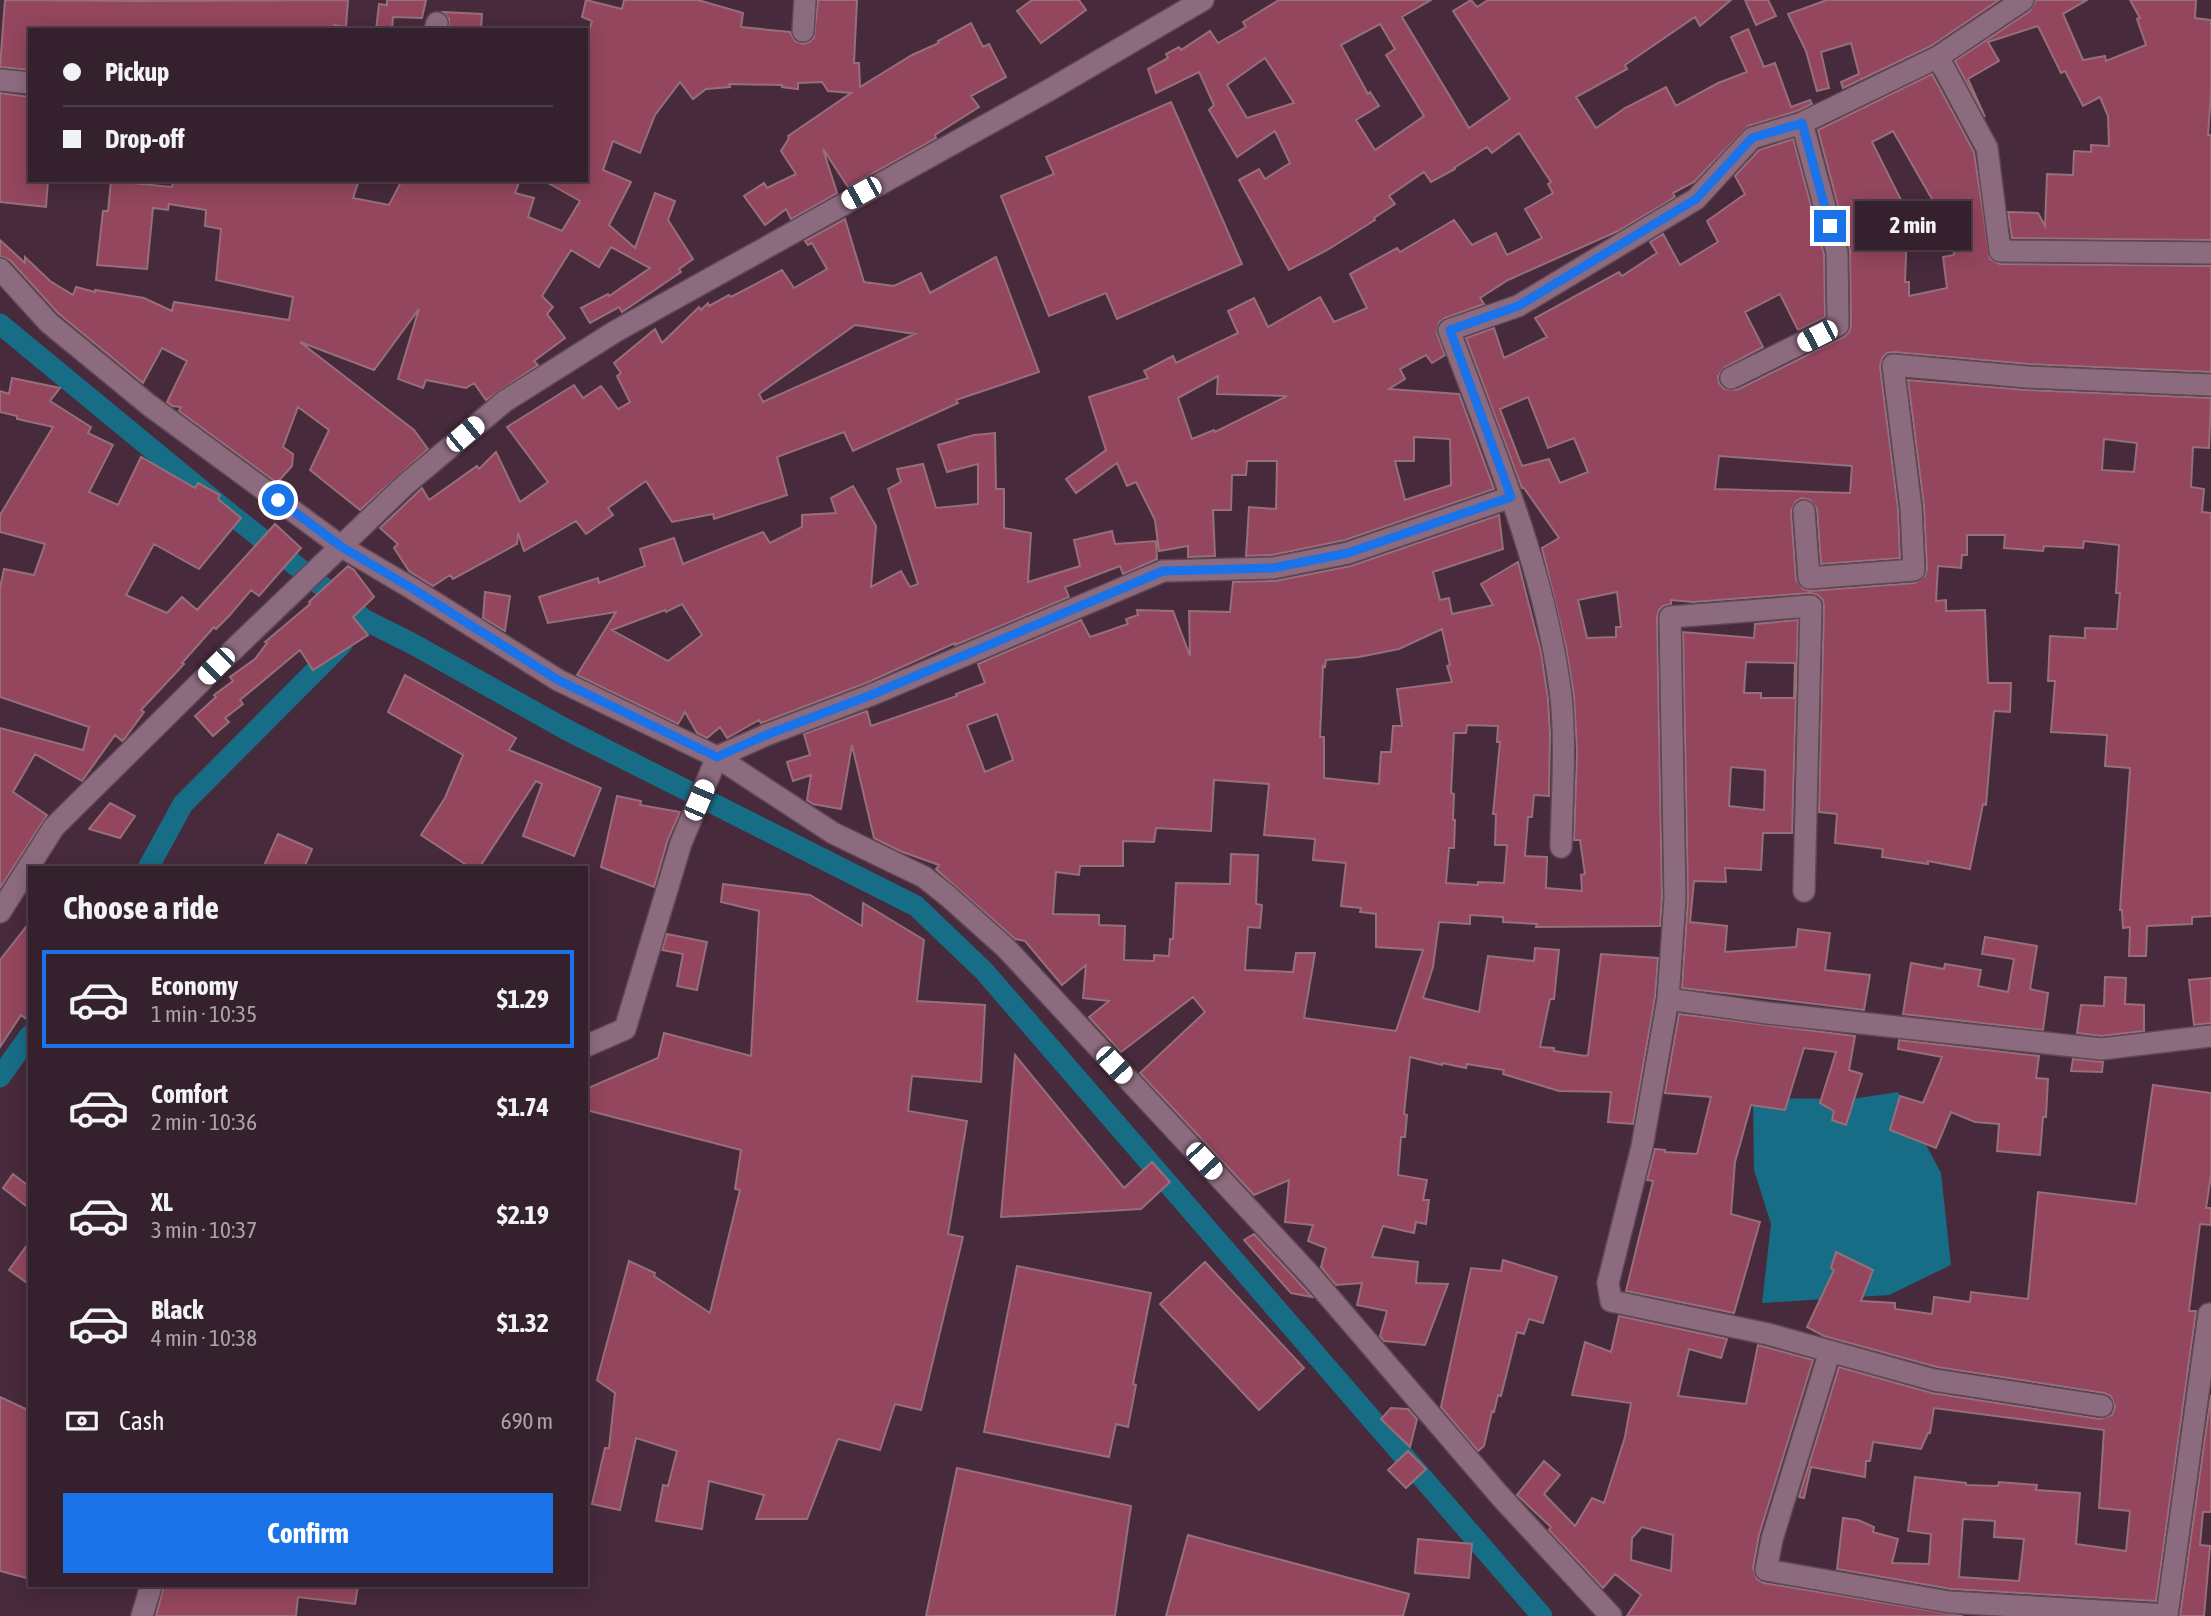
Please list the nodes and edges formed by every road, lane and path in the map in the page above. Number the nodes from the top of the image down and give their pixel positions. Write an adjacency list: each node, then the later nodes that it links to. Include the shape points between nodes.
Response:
1 (805, 0): 4 (street)
2 (1203, 0): 15 (street, via 628,325 516,394 406,484)
3 (2023, 0): 5 (street)
4 (803, 31)
5 (1938, 57): 8 (street); 9 (street, via 1986,148 2000,251)
6 (0, 80): 7 (street)
7 (28, 83)
8 (1802, 123): 11 (street, via 1837,252 1838,325); 13 (street, via 1752,138 1696,199 1518,306 1450,330)
9 (2211, 253)
10 (0, 269): 15 (street, via 49,323 149,405)
11 (1731, 378)
12 (2211, 385): 14 (street, via 2026,377 1893,365 1914,570 1809,578)
13 (1511, 497): 16 (street, via 1348,553 1273,568 1163,571); 17 (street, via 1545,614 1561,698)
14 (1804, 510)
15 (341, 547): 16 (street, via 558,680); 18 (street, via 54,827)
16 (717, 757): 24 (street, via 681,843 625,1029); 30 (street, via 833,833 924,877 1006,948 1312,1277 1501,1497)
17 (1561, 846)
18 (29, 866)
19 (28, 868): 21 (street)
20 (1804, 891): 22 (street, via 1811,606 1670,617 1675,898)
21 (0, 912)
22 (1668, 999): 23 (street, via 2101,1049); 26 (street, via 1642,1147 1608,1283 1611,1301)
23 (2211, 1035)
24 (588, 1045)
25 (2211, 1314): 26 (street, via 2167,1615 1949,1602 1766,1570)
26 (1830, 1351): 27 (street, via 1934,1380)
27 (2102, 1406)
28 (150, 1587): 29 (street)
29 (142, 1616)
30 (1611, 1616)

